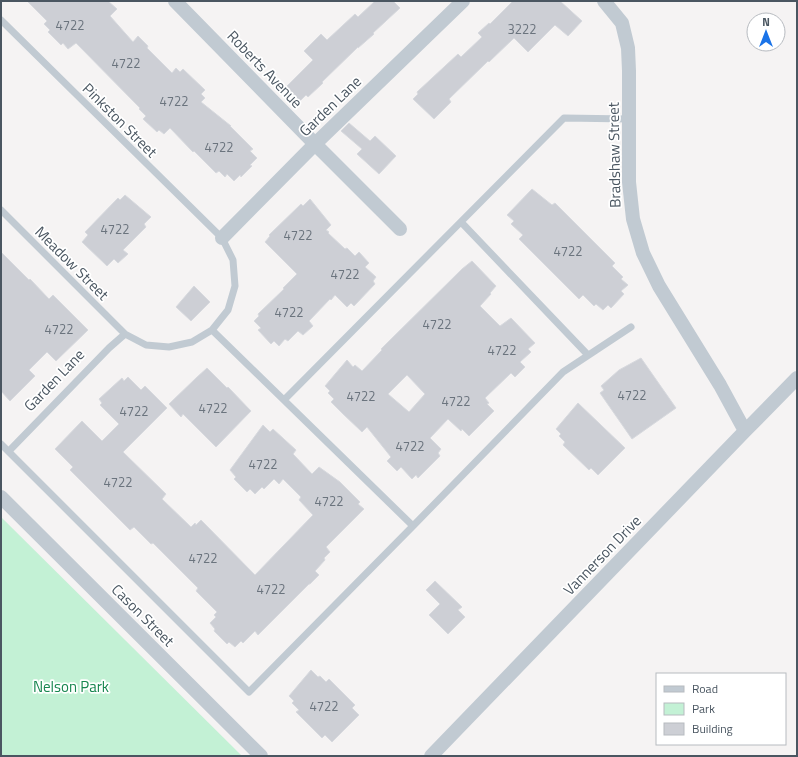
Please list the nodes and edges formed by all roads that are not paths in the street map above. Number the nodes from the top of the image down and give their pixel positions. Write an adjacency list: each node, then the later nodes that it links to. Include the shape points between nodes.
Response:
1 (174, 1): 6 (street, Roberts Avenue)
2 (463, 1): 6 (street, Garden Lane)
3 (604, 1): 5 (street, Bradshaw Street, via 622,23 627,41)
4 (1, 20): 10 (lane, Pinkston Street)
5 (629, 119): 8 (lane, via 564,118); 17 (street, Bradshaw Street, via 629,182 633,219 643,253 659,286)
6 (315, 144): 9 (street, Roberts Avenue); 10 (street, Garden Lane)
7 (1, 210): 13 (lane, Meadow Street)
8 (461, 222): 14 (lane); 16 (lane)
9 (400, 229)
10 (222, 238): 12 (lane, Pinkston Street, via 233,260 235,286 228,310)
11 (631, 327): 14 (lane)
12 (212, 330): 13 (lane, Meadow Street, via 192,342 169,347 146,345); 16 (lane)
13 (124, 334): 19 (lane, Garden Lane)
14 (588, 355): 21 (lane, via 563,372)
15 (797, 378): 17 (street, Vannerson Drive)
16 (284, 400): 21 (lane)
17 (745, 430): 23 (street, Vannerson Drive)
18 (1, 444): 19 (lane)
19 (9, 451): 21 (lane, via 249,692)
20 (1, 497): 22 (street, Cason Street)
21 (413, 526)
22 (261, 756)
23 (432, 756)

